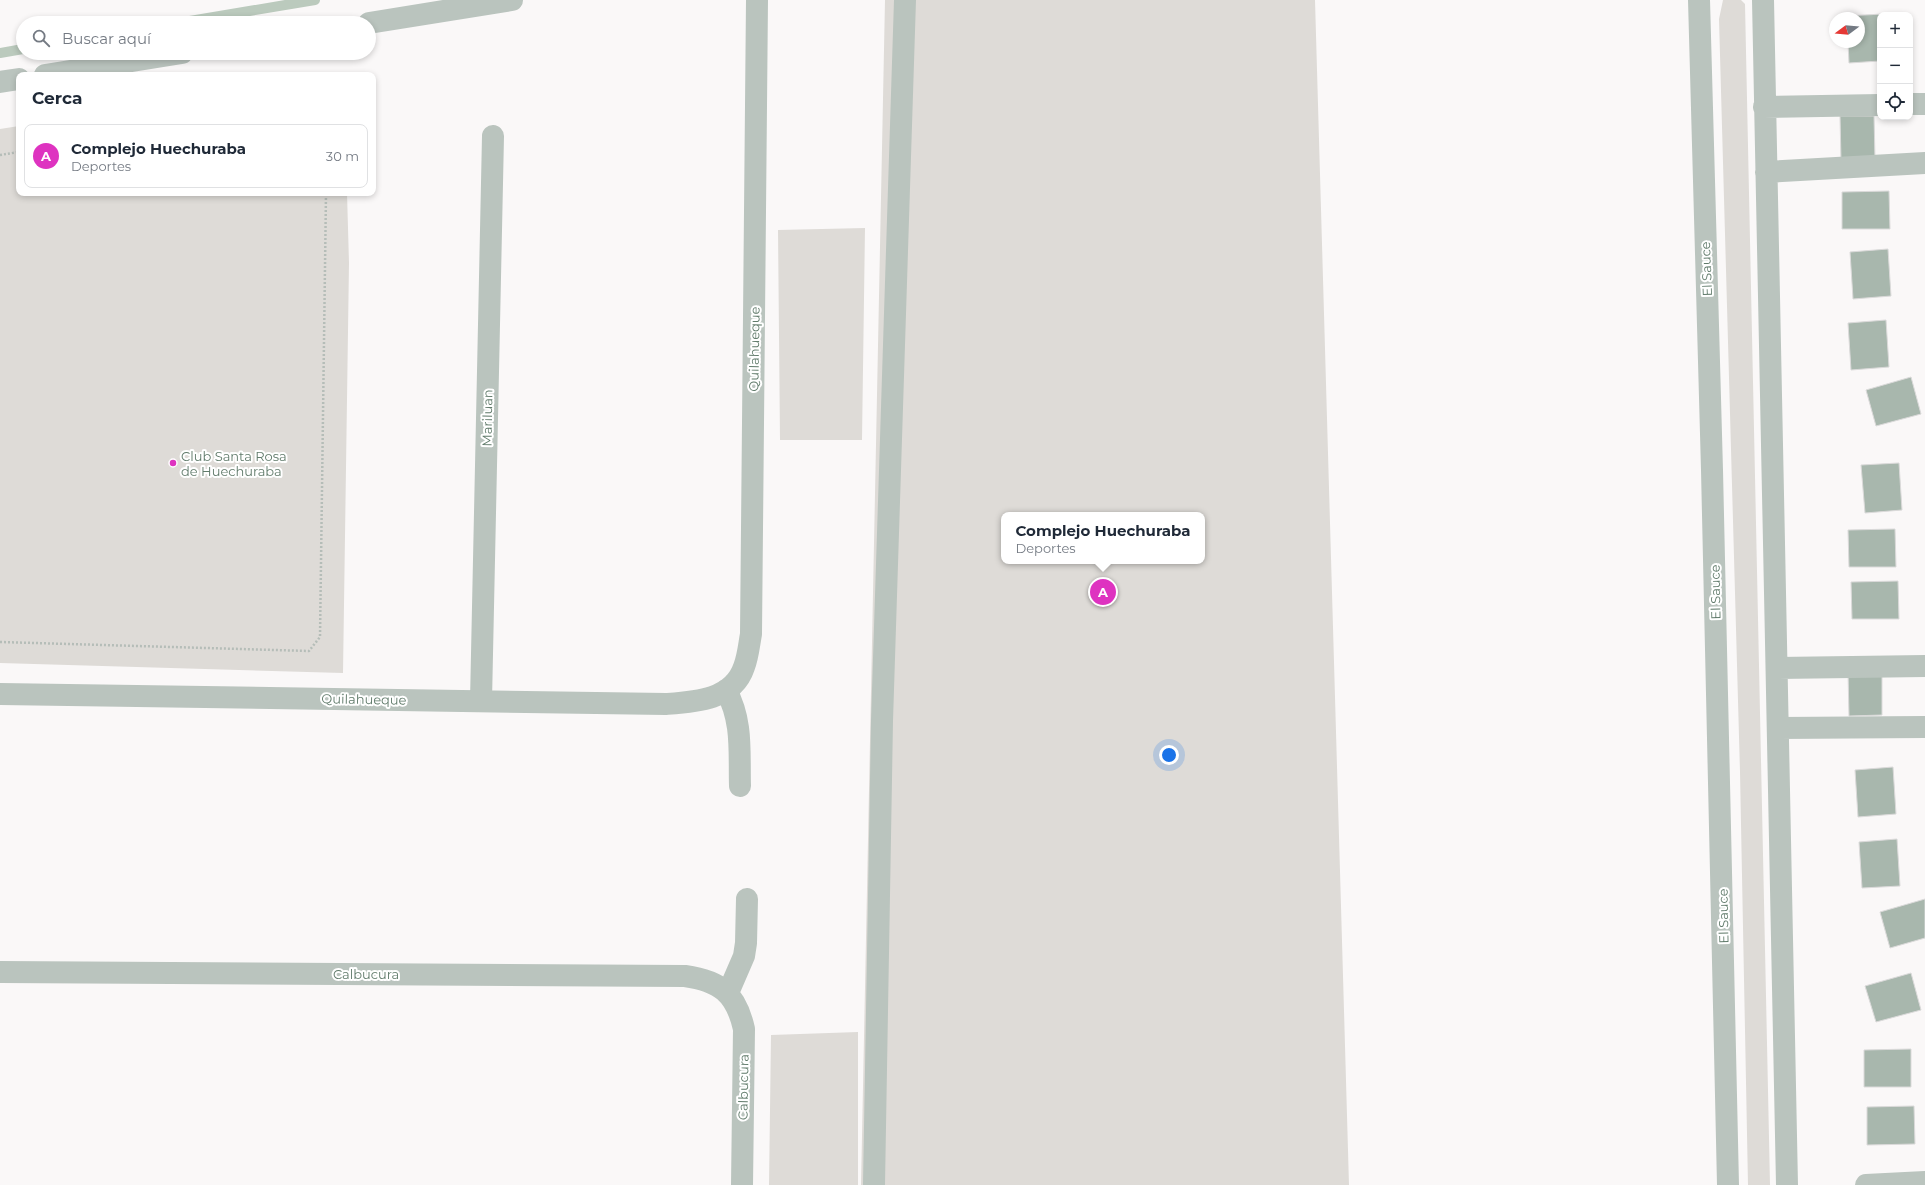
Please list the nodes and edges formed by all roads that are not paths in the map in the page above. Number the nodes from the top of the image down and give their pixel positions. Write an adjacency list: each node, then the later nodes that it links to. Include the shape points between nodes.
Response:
1 (512, 0): 6 (street)
2 (757, 0): 20 (street, Quilahueque, via 751,634 744,668 736,681)
3 (905, 0): 31 (street, via 882,713)
4 (1698, 0): 32 (street, El Sauce, via 1712,470)
5 (1763, 0): 14 (street)
6 (376, 22)
7 (138, 60): 8 (street)
8 (64, 72)
9 (16, 79): 10 (street)
10 (0, 82)
11 (1913, 104): 12 (street)
12 (1925, 104)
13 (1877, 105): 14 (street)
14 (1764, 108): 17 (street)
15 (493, 136): 22 (street, Mariluan)
16 (1925, 163): 17 (street)
17 (1766, 172): 19 (street)
18 (1925, 666): 19 (street)
19 (1778, 668): 24 (street)
20 (726, 690): 22 (street, Quilahueque, via 703,701 666,704); 25 (street, via 739,723)
21 (0, 694): 22 (street, Quilahueque)
22 (481, 701)
23 (1925, 727): 24 (street)
24 (1779, 728): 33 (street)
25 (740, 786)
26 (747, 899): 28 (street, via 744,956)
27 (0, 972): 28 (street, Calbucura, via 685,976 707,980)
28 (728, 993): 30 (street, Calbucura, via 741,1013 744,1029)
29 (1925, 1182): 34 (street)
30 (742, 1185)
31 (874, 1185)
32 (1728, 1185)
33 (1788, 1185)
34 (1866, 1185)

